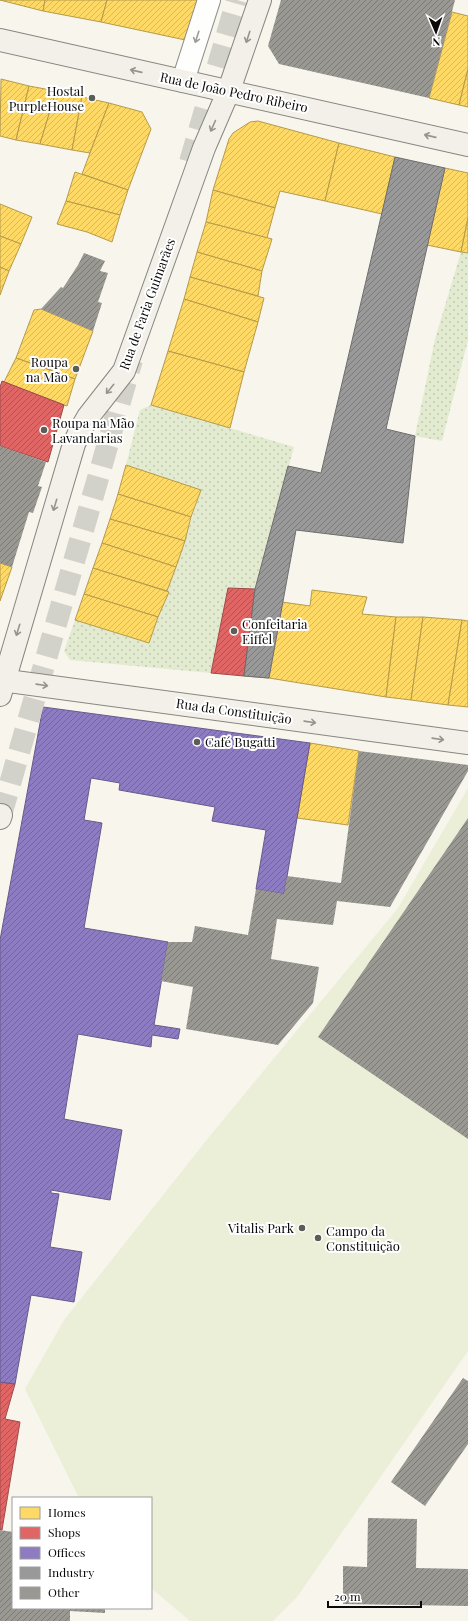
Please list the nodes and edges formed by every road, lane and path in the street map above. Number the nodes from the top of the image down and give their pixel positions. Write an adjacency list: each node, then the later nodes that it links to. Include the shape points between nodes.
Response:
1 (209, 0): 4 (street, one-way to 4)
2 (260, 0): 5 (main road, Rua de Faria Guimarães, one-way to 5)
3 (0, 40): 4 (main road, Rua de João Pedro Ribeiro, one-way to 3)
4 (183, 81): 5 (main road, Rua de João Pedro Ribeiro)
5 (229, 90): 6 (main road, Rua de João Pedro Ribeiro, one-way to 5); 7 (main road, Rua de Faria Guimarães, one-way to 7, via 204,148 124,371 88,417 74,444)
6 (468, 145)
7 (1, 685): 8 (main road, Rua da Constituição, one-way to 8)
8 (468, 743)

